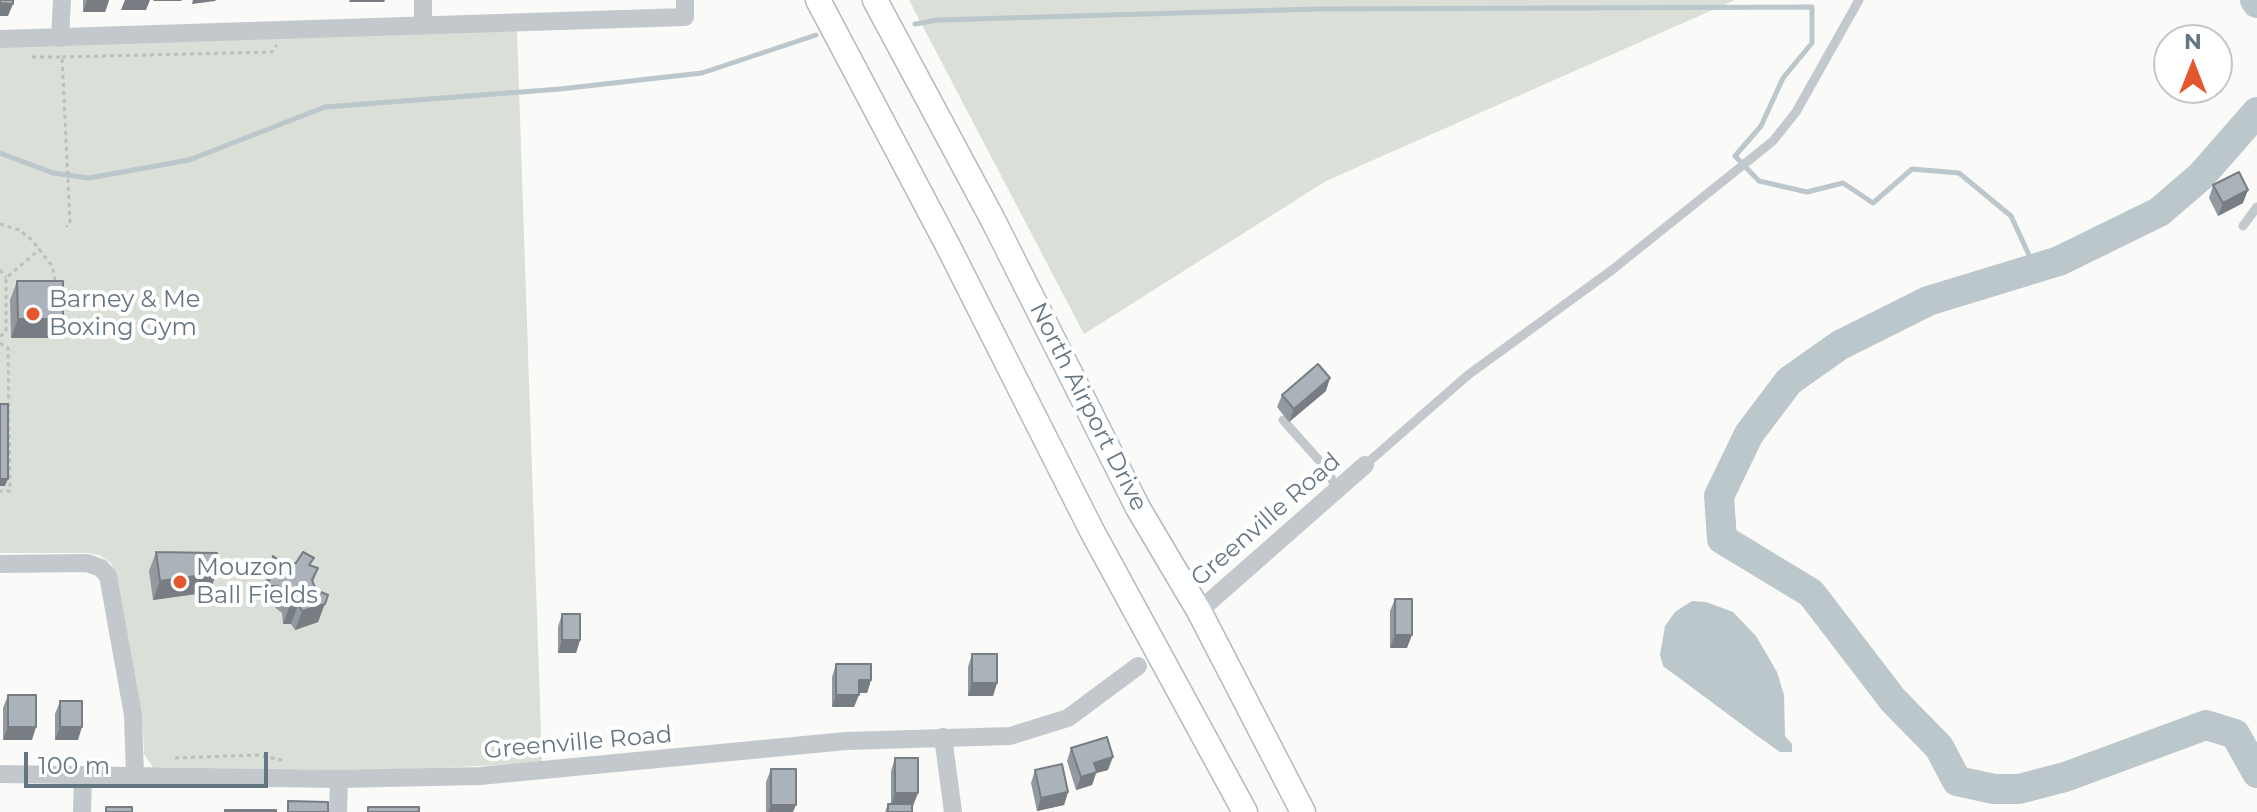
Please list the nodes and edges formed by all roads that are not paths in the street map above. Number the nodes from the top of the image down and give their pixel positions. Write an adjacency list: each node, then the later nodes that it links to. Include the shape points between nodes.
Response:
1 (62, 0): 9 (street)
2 (423, 0): 7 (street)
3 (818, 0): 26 (main road, via 1092,531)
4 (875, 0): 16 (main road, North Airport Drive, via 1138,508)
5 (1859, 0): 13 (lane, via 1796,112 1773,141 1612,270 1468,375)
6 (685, 8): 7 (street)
7 (423, 25): 9 (street)
8 (0, 39): 9 (street)
9 (61, 47)
10 (2257, 207): 11 (lane)
11 (2243, 226)
12 (1283, 420): 14 (lane, via 1325,467)
13 (1365, 465): 14 (street, Greenville Road)
14 (1339, 492): 16 (street, Greenville Road)
15 (0, 564): 21 (street, via 87,563 108,576 133,715)
16 (1199, 611): 27 (main road, North Airport Drive)
17 (1138, 666): 18 (street, Greenville Road, via 1080,711 1051,725 1010,736)
18 (943, 737): 22 (street, Greenville Road, via 846,741 546,772); 25 (street)
19 (0, 774): 20 (street, Greenville Road)
20 (83, 775): 21 (street, Greenville Road); 23 (street)
21 (135, 776): 22 (street, Greenville Road)
22 (339, 779): 24 (street)
23 (82, 812)
24 (338, 812)
25 (953, 812)
26 (1245, 812)
27 (1303, 812)

